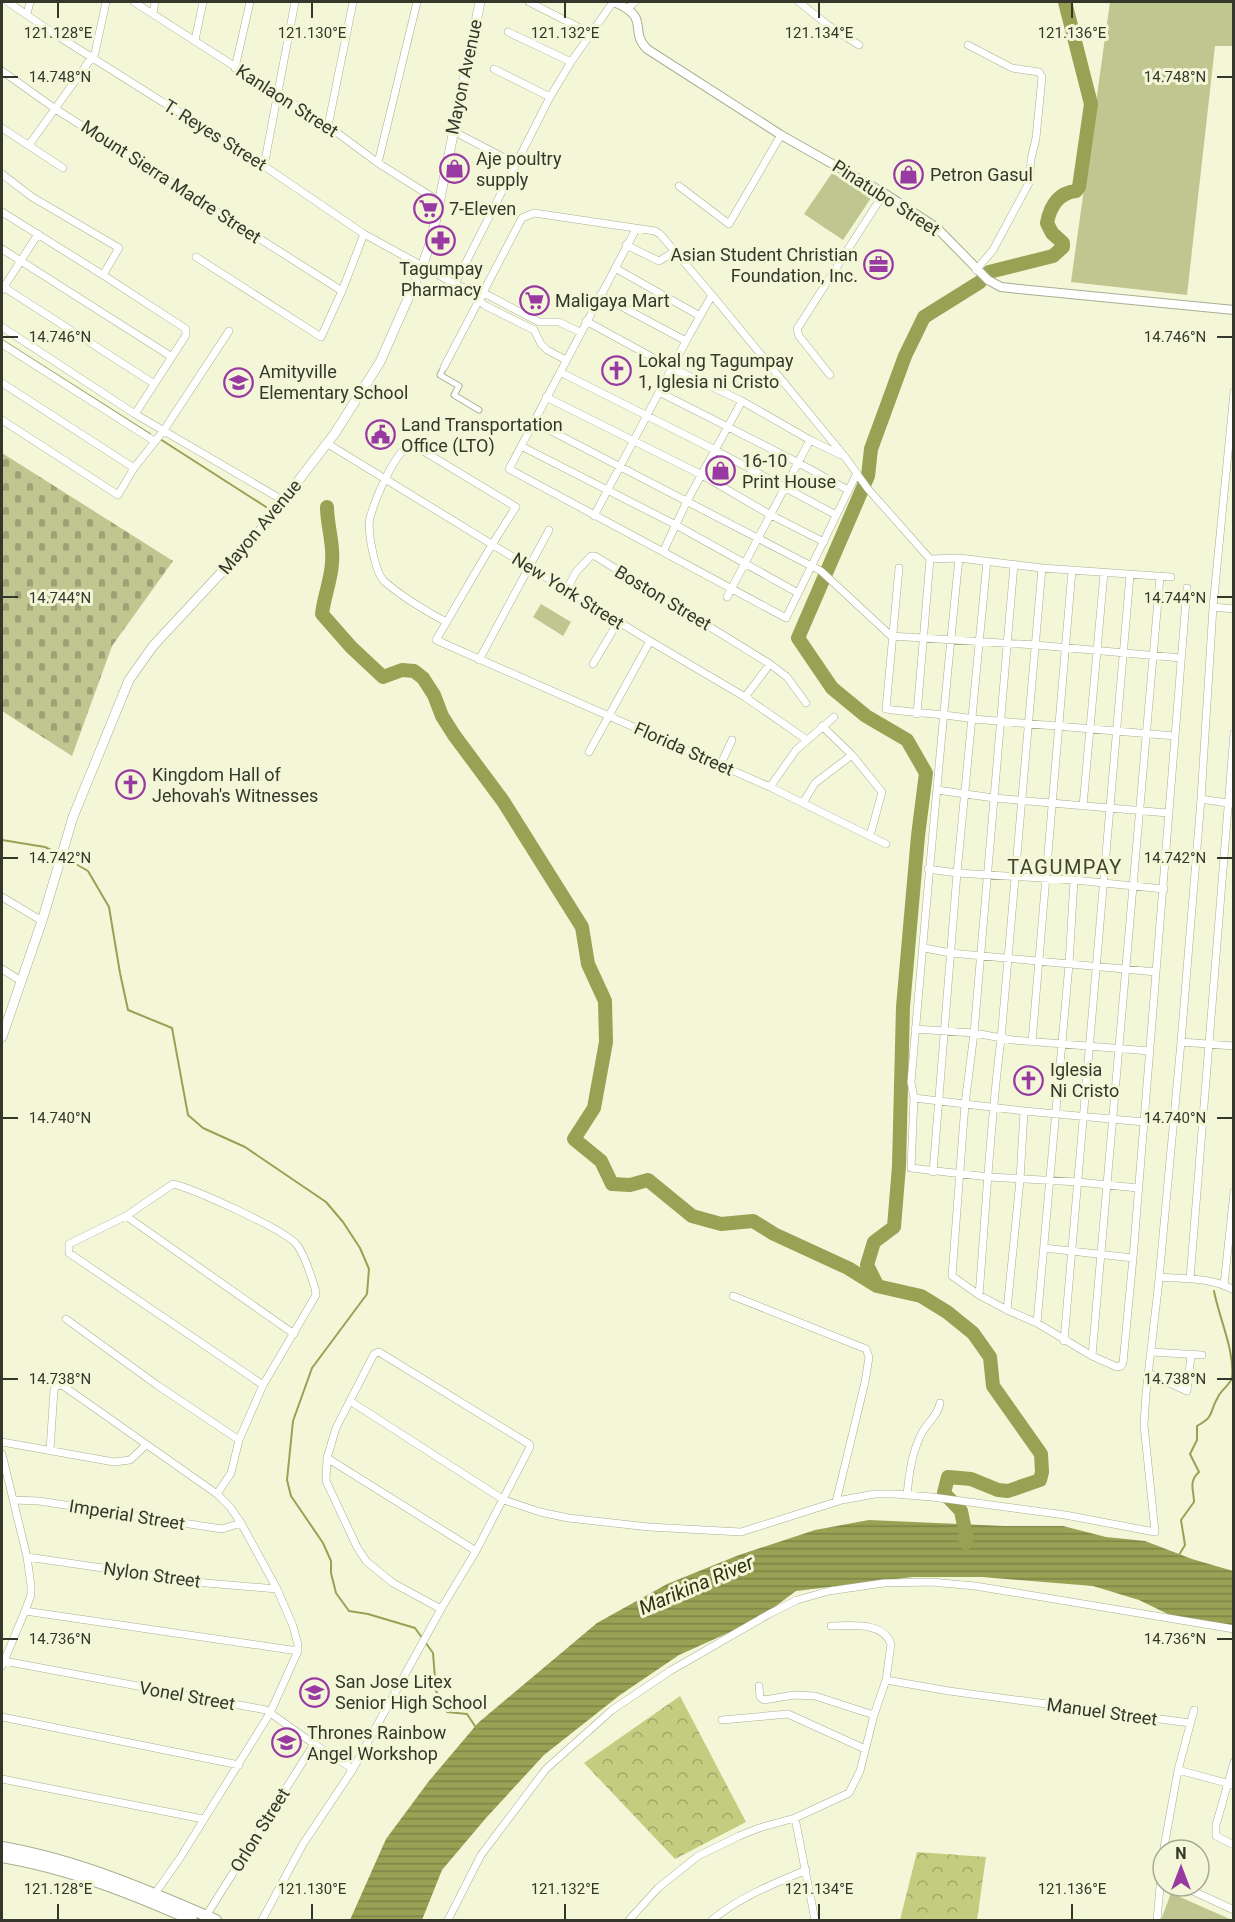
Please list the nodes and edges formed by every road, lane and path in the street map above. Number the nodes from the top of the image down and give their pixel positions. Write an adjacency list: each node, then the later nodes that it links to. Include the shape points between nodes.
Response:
1 (8, 2): 17 (street, T. Reyes Street)
2 (30, 2): 17 (street)
3 (106, 2): 23 (street)
4 (134, 2): 16 (street, Kanlaon Street)
5 (155, 2): 16 (street)
6 (203, 2): 20 (street)
7 (250, 2): 25 (street)
8 (295, 2): 28 (street)
9 (353, 2): 31 (street)
10 (417, 2): 36 (street)
11 (480, 2): 33 (main road, Mayon Avenue)
12 (529, 2): 19 (street)
13 (614, 2): 15 (street, Pinatubo Street); 19 (street)
14 (799, 2): 21 (street)
15 (631, 4): 34 (street, Pinatubo Street, via 641,42 647,50)
16 (153, 13): 20 (street, Kanlaon Street)
17 (27, 14): 23 (street, T. Reyes Street)
18 (508, 32): 24 (street)
19 (592, 34): 24 (street)
20 (195, 40): 25 (street, Kanlaon Street)
21 (859, 45)
22 (968, 45): 55 (street, via 1012,68 1039,72 1042,76 1030,181 993,250)
23 (91, 57): 30 (street); 38 (street, T. Reyes Street)
24 (571, 62): 29 (street)
25 (235, 68): 28 (street, Kanlaon Street)
26 (494, 69): 29 (street)
27 (2, 71): 30 (street, Mount Sierra Madre Street)
28 (277, 93): 31 (street, Kanlaon Street); 38 (street)
29 (550, 97): 37 (street)
30 (54, 108): 35 (street); 59 (street, Mount Sierra Madre Street)
31 (328, 126): 36 (street, Kanlaon Street)
32 (2, 128): 35 (street)
33 (453, 131): 37 (street); 43 (main road, Mayon Avenue)
34 (782, 135): 41 (street, via 729,224); 42 (street, Pinatubo Street)
35 (29, 145): 39 (street)
36 (378, 163): 43 (street, Kanlaon Street)
37 (516, 164): 57 (street)
38 (264, 166): 47 (street, T. Reyes Street)
39 (63, 168)
40 (2, 174): 56 (street, via 32,197 120,248)
41 (679, 186)
42 (884, 192): 55 (street, Pinatubo Street, via 937,228); 79 (street, via 796,328)
43 (440, 202): 53 (main road, Mayon Avenue)
44 (2, 212): 46 (street)
45 (636, 229): 48 (street); 50 (street, via 659,233); 60 (street, via 534,213 525,215)
46 (38, 234): 52 (street); 56 (street)
47 (364, 234): 53 (street, T. Reyes Street); 59 (street)
48 (626, 246): 50 (street, via 659,261); 54 (street)
49 (2, 249): 52 (street)
50 (674, 252): 62 (street)
51 (196, 257): 59 (street, via 321,337)
52 (20, 261): 58 (street); 74 (street)
53 (422, 267): 57 (street, T. Reyes Street); 96 (main road, Mayon Avenue, via 380,362)
54 (615, 268): 61 (street); 65 (street)
55 (976, 270): 64 (street, Pinatubo Street, via 994,284 1010,288)
56 (103, 275): 74 (street, via 186,329)
57 (455, 284): 60 (street, T. Reyes Street)
58 (2, 288): 81 (street)
59 (342, 291)
60 (478, 292): 63 (street); 67 (street, T. Reyes Street)
61 (600, 295): 66 (street); 72 (street)
62 (712, 295): 65 (street); 99 (street)
63 (478, 300): 69 (street); 76 (street)
64 (1233, 310)
65 (700, 316): 72 (street)
66 (586, 321): 71 (street); 77 (street)
67 (539, 322): 69 (street); 71 (street, T. Reyes Street, via 559,322)
68 (2, 327): 87 (street)
69 (534, 330): 75 (street, via 547,350)
70 (230, 331): 92 (street)
71 (580, 332): 75 (street)
72 (686, 341): 77 (street)
73 (2, 344): 94 (street)
74 (172, 357): 81 (street)
75 (566, 360): 78 (street)
76 (444, 367): 86 (street, via 440,375 459,386 454,395)
77 (672, 368): 82 (street); 85 (street)
78 (560, 372): 84 (street); 88 (street)
79 (830, 375)
80 (2, 383): 102 (street)
81 (153, 383): 87 (street)
82 (659, 392): 88 (street); 91 (street)
83 (1233, 392): 139 (street)
84 (546, 397): 90 (street); 95 (street)
85 (742, 401): 91 (street); 93 (street)
86 (479, 410)
87 (135, 414): 92 (street)
88 (647, 415): 95 (street); 98 (street)
89 (2, 420): 102 (street, via 118,495)
90 (534, 422): 97 (street); 101 (street)
91 (729, 427): 98 (street); 100 (street)
92 (164, 430): 94 (street); 109 (street)
93 (810, 440): 99 (street); 100 (street)
94 (154, 441): 102 (street)
95 (633, 441): 101 (street); 104 (street)
96 (328, 444): 105 (street, New York Street); 109 (main road, Mayon Avenue)
97 (521, 446): 108 (street); 112 (street, via 509,469)
98 (715, 450): 104 (street); 106 (street)
99 (845, 457): 103 (street)
100 (797, 462): 106 (street); 107 (street)
101 (620, 467): 108 (street); 110 (street)
102 (134, 468)
103 (857, 473): 107 (street); 121 (street)
104 (702, 475): 110 (street); 111 (street)
105 (386, 479): 118 (street, New York Street); 118 (street, via 406,447 412,445 516,507); 141 (street, via 370,520 374,558 383,580)
106 (784, 487): 111 (street); 113 (street)
107 (848, 490): 113 (street)
108 (607, 491): 112 (street); 114 (street)
109 (284, 501): 204 (main road, Mayon Avenue, via 153,646 134,673 118,703 73,817)
110 (687, 501): 114 (street); 116 (street)
111 (769, 514): 116 (street); 117 (street)
112 (594, 516): 119 (street)
113 (836, 516): 117 (street)
114 (676, 525): 119 (street); 123 (street)
115 (549, 530): 125 (street)
116 (758, 537): 123 (street); 126 (street)
117 (824, 542): 126 (street)
118 (491, 544): 125 (street, New York Street); 141 (street)
119 (663, 552): 134 (street)
120 (959, 558): 121 (street); 122 (street); 145 (street)
121 (930, 559): 144 (street)
122 (987, 561): 124 (street); 146 (street)
123 (744, 564): 134 (street); 137 (street)
124 (1014, 564): 128 (street); 148 (street)
125 (529, 567): 136 (street, New York Street); 155 (street)
126 (811, 567): 137 (street); 143 (street, via 828,577)
127 (899, 568): 143 (street)
128 (1042, 568): 129 (street); 149 (street)
129 (1072, 570): 130 (street); 150 (street)
130 (1104, 573): 131 (street); 151 (street)
131 (1130, 575): 132 (street); 152 (street)
132 (1160, 577): 133 (street); 153 (street)
133 (1171, 577)
134 (732, 588): 137 (street, via 786,618); 138 (street)
135 (1187, 588): 154 (street)
136 (567, 589): 142 (street, New York Street); 157 (street, Boston Street, via 585,560 595,556)
137 (798, 593)
138 (727, 597)
139 (1213, 607): 140 (street); 183 (street)
140 (1233, 609)
141 (447, 622): 155 (street, Florida Street, via 436,640)
142 (618, 622): 147 (street, New York Street); 156 (street)
143 (891, 636): 144 (street); 160 (street, via 886,709)
144 (922, 639): 145 (street); 160 (street)
145 (951, 639): 146 (street); 161 (street)
146 (980, 641): 148 (street); 164 (street)
147 (650, 642): 158 (street, New York Street); 162 (street)
148 (1006, 643): 149 (street); 165 (street)
149 (1036, 645): 150 (street); 166 (street)
150 (1065, 648): 151 (street); 168 (street)
151 (1097, 652): 152 (street); 169 (street)
152 (1123, 654): 153 (street); 170 (street)
153 (1154, 656): 154 (street); 172 (street)
154 (1181, 658): 173 (street)
155 (479, 660): 162 (street, Florida Street)
156 (593, 664)
157 (770, 664): 158 (street); 159 (street, Boston Street, via 787,677)
158 (745, 697): 175 (street, New York Street)
159 (806, 703)
160 (917, 714): 161 (street)
161 (943, 714): 164 (street); 180 (street)
162 (609, 716): 176 (street); 178 (street, Florida Street)
163 (834, 717): 167 (street)
164 (973, 719): 165 (street); 181 (street)
165 (999, 721): 166 (street); 182 (street)
166 (1029, 724): 168 (street); 184 (street)
167 (822, 726): 175 (street); 177 (street)
168 (1059, 726): 169 (street); 186 (street)
169 (1090, 729): 170 (street); 188 (street)
170 (1117, 731): 172 (street); 189 (street)
171 (1233, 733): 187 (street)
172 (1147, 734): 173 (street); 190 (street)
173 (1175, 736): 191 (street)
174 (732, 740): 178 (street)
175 (807, 740): 179 (street)
176 (589, 752)
177 (852, 755): 185 (street, via 815,783); 192 (street, via 882,792)
178 (720, 766): 179 (street, Florida Street)
179 (770, 786): 185 (street, Florida Street)
180 (937, 790): 181 (street); 194 (street)
181 (965, 795): 182 (street); 195 (street)
182 (994, 798): 184 (street); 196 (street)
183 (1201, 799): 187 (street); 223 (street)
184 (1022, 801): 186 (street); 197 (street)
185 (803, 803): 192 (street, Florida Street)
186 (1052, 803): 188 (street); 198 (street)
187 (1231, 803): 225 (street)
188 (1083, 806): 189 (street)
189 (1111, 809): 190 (street); 200 (street)
190 (1140, 811): 191 (street); 201 (street)
191 (1168, 813): 202 (street)
192 (870, 836): 193 (street, Florida Street)
193 (886, 844)
194 (928, 869): 195 (street); 205 (street)
195 (957, 873): 196 (street); 206 (street)
196 (987, 875): 197 (street); 207 (street)
197 (1016, 878): 198 (street); 208 (street)
198 (1045, 879): 199 (street); 209 (street)
199 (1074, 880): 200 (street); 210 (street)
200 (1103, 883): 201 (street); 211 (street)
201 (1132, 888): 202 (street); 213 (street)
202 (1164, 889): 214 (street)
203 (2, 897): 204 (street)
204 (42, 921): 215 (main road, Mayon Avenue)
205 (924, 948): 206 (street); 217 (street)
206 (951, 953): 207 (street); 218 (street)
207 (980, 955): 208 (street); 219 (street)
208 (1007, 958): 209 (street); 221 (street)
209 (1038, 960): 210 (street); 222 (street)
210 (1069, 964): 211 (street); 224 (street)
211 (1096, 966): 213 (street); 226 (street)
212 (2, 969): 215 (street)
213 (1126, 969): 214 (street); 228 (street)
214 (1156, 972): 229 (street)
215 (21, 981): 216 (main road, Mayon Avenue)
216 (5, 1013): 220 (main road, Mayon Avenue)
217 (915, 1029): 218 (street); 230 (street, via 911,1082)
218 (945, 1031): 219 (street); 231 (street)
219 (974, 1033): 221 (street); 232 (street)
220 (2, 1037)
221 (1001, 1039): 222 (street); 233 (street)
222 (1032, 1042): 224 (street)
223 (1180, 1042): 225 (street); 254 (street)
224 (1062, 1043): 226 (street); 235 (street)
225 (1209, 1044): 227 (street); 255 (street)
226 (1090, 1046): 228 (street); 236 (street)
227 (1233, 1046)
228 (1119, 1049): 229 (street); 237 (street)
229 (1150, 1051): 238 (street)
230 (914, 1098): 231 (street); 239 (street, via 911,1168)
231 (938, 1102): 232 (street); 239 (street)
232 (965, 1104): 233 (street); 240 (street)
233 (992, 1107): 234 (street); 241 (street)
234 (1024, 1112): 235 (street); 242 (street)
235 (1055, 1115): 236 (street); 243 (street)
236 (1083, 1117): 237 (street); 244 (street)
237 (1113, 1119): 238 (street); 245 (street)
238 (1144, 1122): 246 (street)
239 (933, 1172): 240 (street)
240 (959, 1173): 241 (street); 258 (street, via 952,1276)
241 (989, 1178): 242 (street); 258 (street)
242 (1020, 1180): 243 (street); 260 (street)
243 (1049, 1180): 244 (street); 250 (street)
244 (1078, 1182): 245 (street); 251 (street)
245 (1107, 1186): 246 (street); 252 (street)
246 (1138, 1188): 253 (street)
247 (1233, 1192): 249 (street)
248 (126, 1216): 263 (street); 263 (street, via 173,1184 286,1235 297,1245 316,1292); 270 (street, via 72,1242 69,1252)
249 (1232, 1217): 256 (street)
250 (1044, 1248): 251 (street); 262 (street)
251 (1071, 1252): 252 (street); 264 (street)
252 (1101, 1255): 253 (street); 268 (street)
253 (1133, 1258): 268 (street, via 1123,1364 1117,1367)
254 (1159, 1277): 255 (street); 265 (street)
255 (1190, 1279): 256 (street)
256 (1224, 1285): 257 (street)
257 (1233, 1290)
258 (979, 1295): 260 (street)
259 (733, 1296): 283 (street, via 866,1349 869,1357 865,1382)
260 (1007, 1310): 262 (street)
261 (66, 1319): 273 (street)
262 (1038, 1323): 264 (street)
263 (294, 1334): 270 (street)
264 (1064, 1341): 268 (street)
265 (1151, 1352): 266 (street); 269 (street)
266 (1191, 1355): 267 (street); 269 (street, via 1187,1391)
267 (1202, 1355)
268 (1092, 1356)
269 (1148, 1374): 280 (street, via 1144,1425 1155,1532 1065,1515)
270 (263, 1385): 273 (street)
271 (350, 1401): 278 (street); 282 (street); 282 (street, via 374,1354 381,1352 527,1443 530,1447)
272 (940, 1403): 280 (street, via 913,1457)
273 (239, 1440): 279 (street, via 231,1473)
274 (2, 1442): 276 (street)
275 (146, 1445): 276 (street, via 124,1462); 276 (street, via 60,1385 54,1390); 279 (street)
276 (50, 1450)
277 (2, 1454): 281 (street)
278 (327, 1458): 285 (street); 288 (street, via 330,1493 360,1554 393,1583)
279 (217, 1494): 284 (street)
280 (907, 1496): 283 (street, via 875,1494)
281 (13, 1500): 284 (street, Imperial Street, via 222,1529); 286 (street)
282 (504, 1500): 283 (street, via 568,1518 721,1532 741,1532); 285 (street)
283 (836, 1502)
284 (241, 1523): 287 (street)
285 (476, 1551): 288 (street)
286 (27, 1557): 287 (street, Nylon Street, via 206,1583); 289 (street, via 31,1595)
287 (277, 1589): 292 (street, via 293,1626)
288 (441, 1609): 306 (street)
289 (25, 1611): 292 (street); 293 (street)
290 (831, 1626): 294 (street, via 872,1627 885,1635 891,1644)
291 (1233, 1629): 325 (street, via 931,1582 884,1582 797,1600 680,1665 612,1710 546,1769 481,1855)
292 (298, 1651): 297 (street)
293 (3, 1663): 297 (street, Vonel Street)
294 (886, 1680): 298 (street); 301 (street, Manuel Street)
295 (759, 1686): 298 (street, via 764,1700 815,1696)
296 (1194, 1710): 301 (street)
297 (270, 1713): 302 (street, Vonel Street); 305 (street)
298 (874, 1715): 303 (street)
299 (2, 1717): 305 (street)
300 (722, 1720): 303 (street, via 790,1715)
301 (1190, 1723): 307 (street)
302 (314, 1744): 306 (street, Vonel Street); 322 (street, Orlon Street)
303 (865, 1749): 310 (street, via 850,1792)
304 (1233, 1762): 309 (street)
305 (239, 1765): 311 (street)
306 (353, 1769): 324 (street, via 303,1844)
307 (1178, 1770): 309 (street); 312 (street)
308 (2, 1779): 311 (street)
309 (1230, 1784): 313 (street, via 1216,1836)
310 (795, 1818): 316 (street); 326 (street, via 759,1828 698,1856 658,1888)
311 (204, 1819): 318 (street)
312 (1165, 1838)
313 (1233, 1845)
314 (2, 1847): 317 (main road, via 63,1861)
315 (2, 1857): 317 (main road)
316 (806, 1870): 327 (street, via 758,1891); 328 (street)
317 (125, 1887): 318 (main road); 323 (main road)
318 (154, 1895): 322 (main road)
319 (1160, 1898): 329 (street)
320 (1208, 1898): 321 (street)
321 (1233, 1910)
322 (211, 1918)
323 (192, 1920)
324 (262, 1920)
325 (448, 1920)
326 (629, 1920)
327 (712, 1920)
328 (815, 1920)
329 (1157, 1920)

